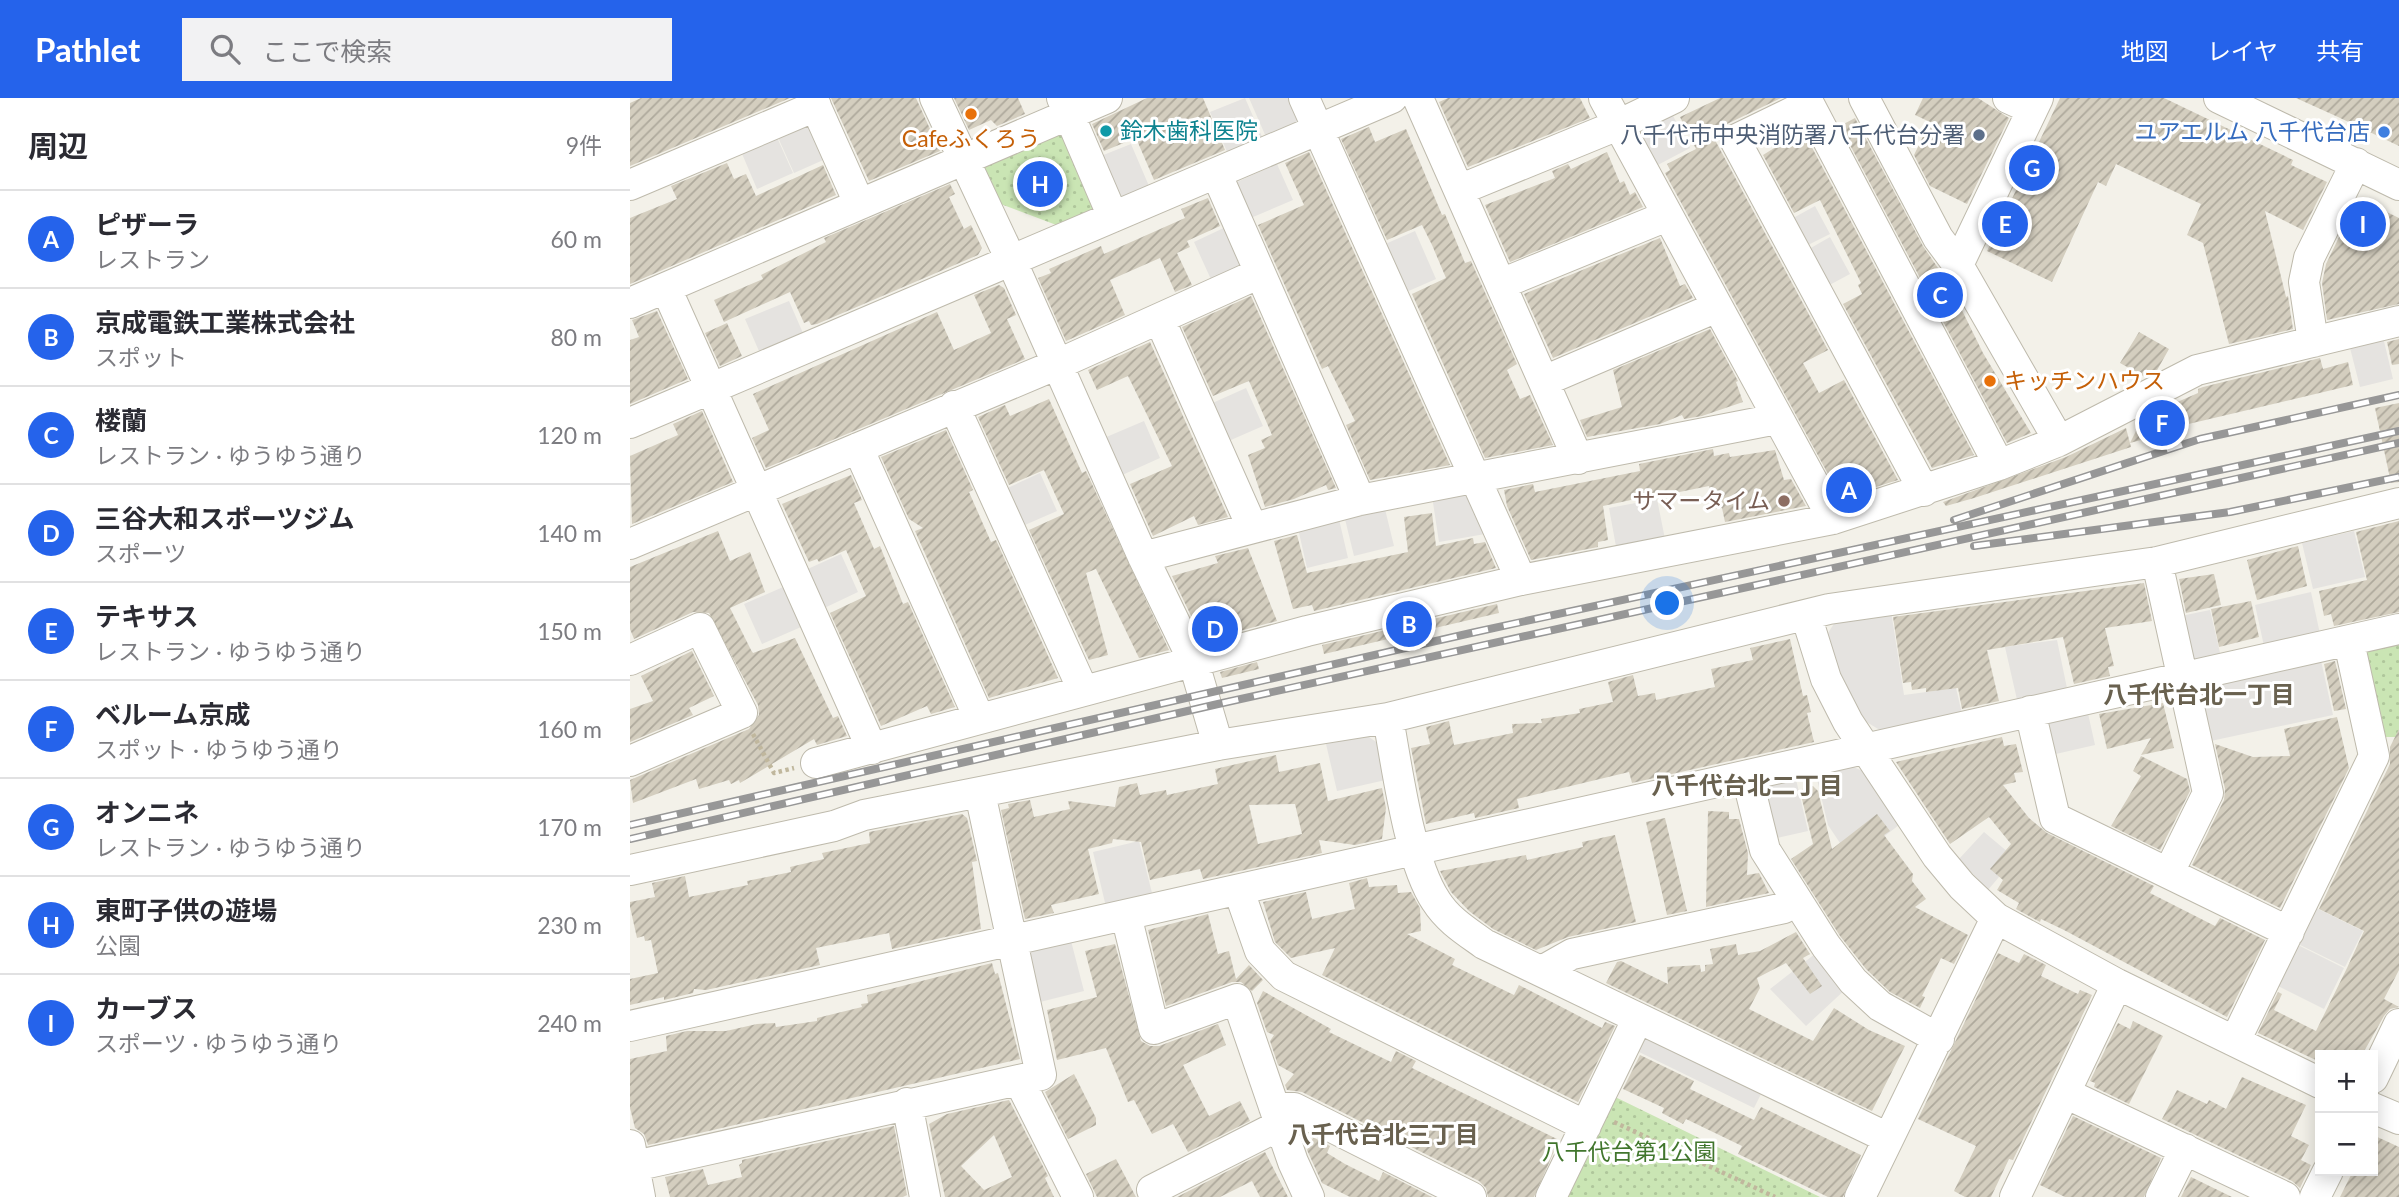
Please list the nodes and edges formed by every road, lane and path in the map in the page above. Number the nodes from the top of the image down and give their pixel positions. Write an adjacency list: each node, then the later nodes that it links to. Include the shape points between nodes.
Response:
1 (935, 98): 15 (street)
2 (1107, 98): 12 (street)
3 (1392, 98): 14 (street)
4 (1418, 98): 20 (street)
5 (1604, 98): 13 (street)
6 (1674, 98): 13 (street)
7 (1864, 98): 26 (street, via 1932,227)
8 (2219, 98): 16 (street)
9 (1298, 99): 14 (street)
10 (814, 102): 19 (street); 21 (street)
11 (2026, 102): 26 (street)
12 (1066, 106): 15 (street); 22 (street)
13 (1618, 125): 20 (street); 23 (street, via 1638,151)
14 (1320, 130): 17 (street); 44 (street, via 1390,272)
15 (963, 160): 21 (street); 25 (street)
16 (2356, 163): 18 (street); 33 (street, via 2309,258 2304,282)
17 (1217, 175): 22 (street); 24 (street)
18 (2399, 184)
19 (630, 185)
20 (1459, 190): 27 (street)
21 (859, 203): 28 (street)
22 (1125, 203): 25 (street)
23 (1668, 216): 27 (street); 30 (street)
24 (1250, 258): 31 (street); 47 (street)
25 (1012, 262): 34 (street); 36 (street)
26 (1958, 265): 40 (street)
27 (1501, 284): 35 (street)
28 (666, 288): 29 (street); 36 (street)
29 (630, 303)
30 (1717, 307): 35 (street); 38 (street)
31 (1160, 320): 34 (street); 50 (street)
32 (2382, 329): 33 (street)
33 (2312, 342): 40 (street, via 2197,370)
34 (1056, 364): 37 (street); 52 (street)
35 (1544, 381): 42 (street)
36 (710, 388): 39 (street); 46 (street)
37 (954, 406): 41 (street); 61 (street)
38 (1777, 419): 42 (street); 49 (street)
39 (630, 424)
40 (2059, 440): 43 (street)
41 (858, 448): 46 (street); 64 (street)
42 (1578, 459): 44 (street)
43 (1999, 465): 45 (street); 45 (street, via 1809,104 1735,140)
44 (1478, 479): 47 (street); 54 (street, via 1486,508)
45 (1924, 491): 49 (street)
46 (756, 492): 51 (street); 67 (street)
47 (1364, 502): 50 (street)
48 (2399, 503): 53 (street)
49 (1833, 519): 54 (street, via 1643,552)
50 (1252, 527): 52 (street)
51 (630, 544)
52 (1143, 557): 59 (street)
53 (2157, 562): 55 (street); 60 (street)
54 (1521, 580): 59 (street)
55 (1806, 615): 65 (street); 68 (street, via 1826,679)
56 (2399, 629): 57 (street)
57 (2349, 642): 60 (street); 80 (street, via 2374,755)
58 (630, 660): 63 (street, via 700,628)
59 (1194, 660): 61 (street); 66 (street)
60 (2185, 677): 62 (street); 75 (street, via 2208,793)
61 (1083, 690): 64 (street)
62 (2048, 708): 68 (street, via 1940,728); 75 (street, via 2056,818)
63 (742, 713): 69 (street); 70 (path, via 774,773)
64 (979, 718): 67 (street)
65 (1388, 718): 66 (street); 73 (street)
66 (1218, 745): 72 (street)
67 (872, 749): 70 (street)
68 (1866, 750): 71 (street); 79 (street, via 1937,856)
69 (630, 761)
70 (816, 763)
71 (1747, 777): 73 (street); 77 (street, via 1765,850)
72 (980, 793): 74 (street); 81 (street)
73 (1416, 850): 76 (street); 82 (street, via 1434,899 1458,926 1484,944)
74 (630, 870)
75 (2169, 872): 80 (street)
76 (1239, 891): 78 (street); 97 (street, via 1260,951 1284,976)
77 (1796, 900): 82 (street, via 1784,908 1572,954); 87 (street, via 1853,981 1880,1006)
78 (1126, 915): 81 (street); 95 (street, via 1154,1029 1237,999)
79 (1996, 918): 83 (street); 87 (street)
80 (2289, 932): 88 (street)
81 (1012, 940): 86 (street); 90 (street, via 1041,1075)
82 (1542, 971): 84 (street)
83 (2117, 984): 88 (street); 92 (street)
84 (1638, 1018): 97 (street); 98 (street)
85 (2399, 1024): 89 (street)
86 (630, 1026)
87 (1938, 1039): 98 (street)
88 (2235, 1041): 91 (street)
89 (2378, 1067)
90 (1019, 1080): 93 (street); 105 (street)
91 (2315, 1081)
92 (2065, 1093): 99 (street); 111 (street)
93 (907, 1103): 100 (street); 104 (street)
94 (2378, 1110): 96 (street)
95 (1277, 1116): 102 (street); 106 (street); 107 (street, via 1294,1108)
96 (2399, 1119)
97 (1598, 1123): 108 (street); 109 (path)
98 (1888, 1138): 110 (street)
99 (2185, 1149): 112 (street); 113 (street)
100 (631, 1160): 103 (street)
101 (2326, 1176): 114 (street)
102 (1152, 1190)
103 (640, 1197)
104 (925, 1197)
105 (1078, 1197)
106 (1309, 1197)
107 (1471, 1197)
108 (1551, 1197)
109 (1775, 1197)
110 (1860, 1197)
111 (2015, 1197)
112 (2161, 1197)
113 (2285, 1197)
114 (2315, 1197)

